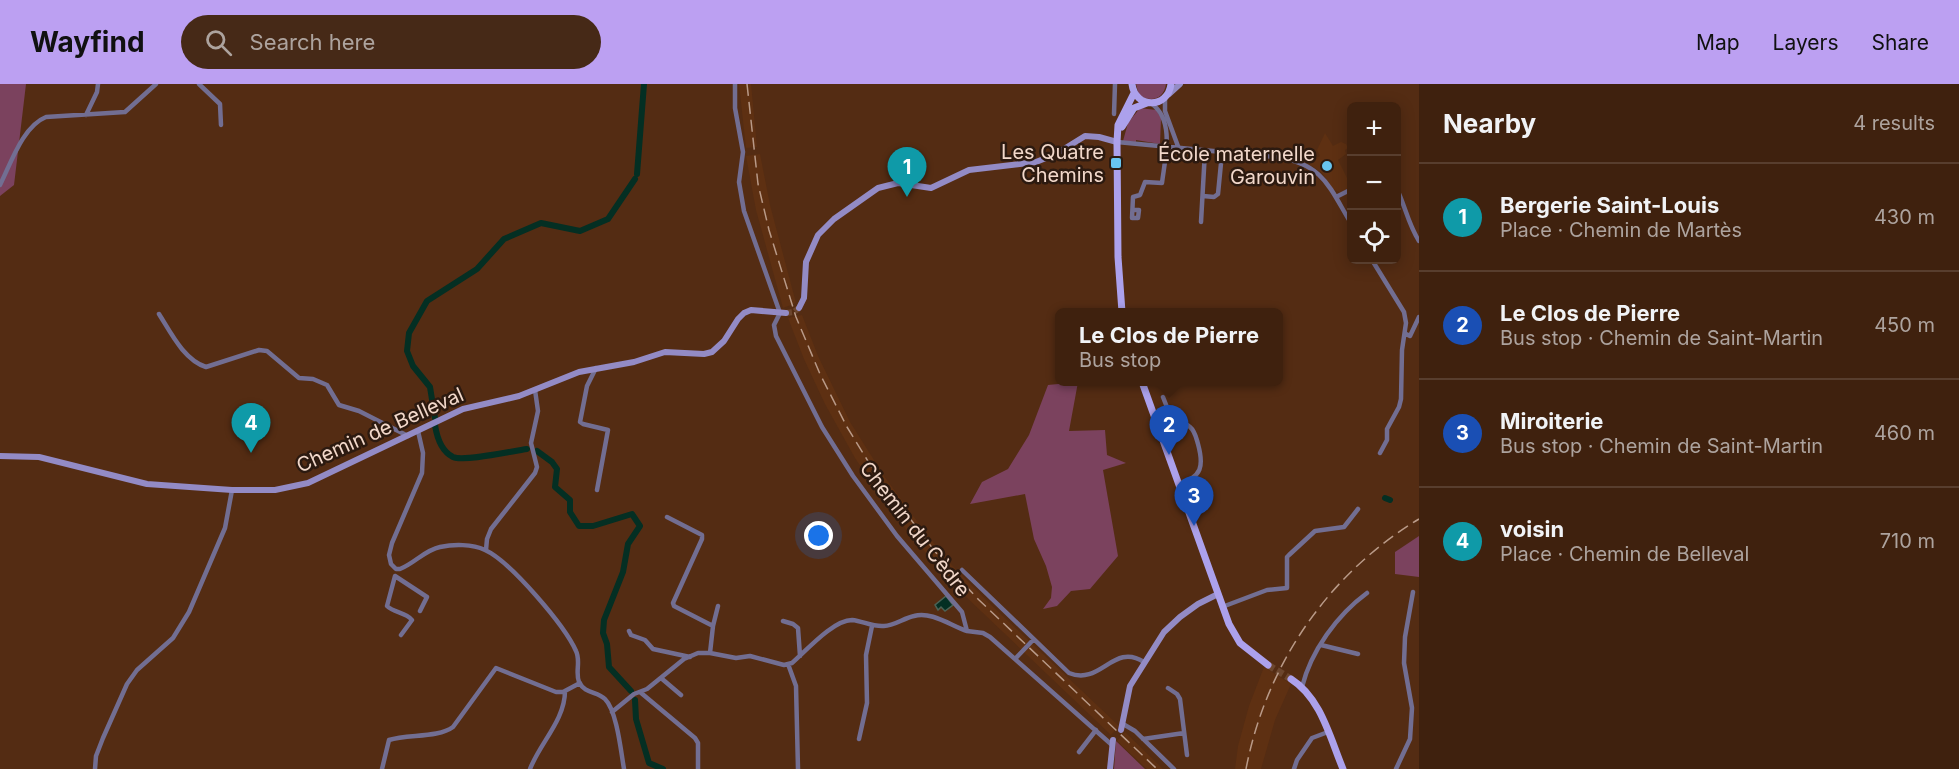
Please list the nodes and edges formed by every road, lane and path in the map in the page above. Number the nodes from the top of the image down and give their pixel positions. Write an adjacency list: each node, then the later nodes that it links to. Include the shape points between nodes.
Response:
1 (99, 84): 11 (street)
2 (156, 84): 11 (street, via 125,112)
3 (199, 84): 13 (street, via 220,104)
4 (735, 84): 31 (street, via 743,152 739,182 744,211)
5 (1115, 84): 12 (street)
6 (1171, 84): 9 (main road)
7 (1179, 84): 9 (street)
8 (1131, 87): 10 (main road, via 1137,97); 14 (main road)
9 (1167, 96): 10 (main road); 16 (street, via 1165,111)
10 (1149, 103): 14 (main road, via 1130,113); 15 (street, via 1162,113 1167,128)
11 (86, 114): 19 (street, via 46,117 35,122)
12 (1114, 114)
13 (221, 125)
14 (1117, 140): 15 (street); 29 (street, via 1085,136 1036,162 969,170 931,188 898,183 878,188 818,235 806,262 804,297); 30 (main road)
15 (1165, 147): 16 (street); 24 (street, via 1162,183 1145,182 1140,195 1133,197)
16 (1179, 149): 17 (street)
17 (1205, 152): 18 (street); 21 (street)
18 (1221, 153): 21 (street, via 1218,194); 22 (street, via 1297,161 1313,168)
19 (0, 184)
20 (1347, 192): 22 (street)
21 (1203, 196): 26 (street)
22 (1336, 197): 25 (street)
23 (1401, 198): 27 (street)
24 (1133, 210)
25 (1347, 216)
26 (1201, 222)
27 (1419, 241)
28 (1374, 264): 34 (street, via 1404,312)
29 (799, 308)
30 (1122, 308)
31 (783, 313): 35 (street, Chemin de Belleval, via 744,313 711,352 665,352); 60 (street, Chemin du Cèdre, via 774,324 776,336 822,427 897,536 962,612)
32 (159, 314): 40 (street, via 182,349 198,364 206,367 267,351 299,378 327,385 339,405)
33 (1419, 317): 34 (street, via 1413,333)
34 (1406, 334): 41 (street, via 1401,350 1401,399)
35 (596, 368): 37 (street, Chemin de Belleval); 45 (street, via 587,386 580,422 609,430)
36 (1144, 386): 43 (main road)
37 (535, 390): 39 (street, Chemin de Belleval, via 463,409); 48 (street, via 538,411 531,442 537,467 491,530)
38 (1163, 397): 43 (street, via 1172,420 1187,424 1194,432 1202,459 1193,479)
39 (418, 431): 40 (street, Chemin de Belleval); 48 (street, via 422,473 392,543 391,564 400,569 442,547 472,546)
40 (408, 436): 44 (street, Chemin de Belleval, via 308,483 275,490)
41 (1380, 453)
42 (0, 456): 44 (street, Chemin de Belleval, via 39,457 147,484)
43 (1179, 484): 52 (main road)
44 (232, 490): 90 (street, via 222,537 189,612 172,638 127,684 96,756)
45 (597, 490)
46 (1358, 509): 54 (street, via 1344,527 1316,531 1287,557 1287,588 1268,590)
47 (667, 517): 57 (street, via 702,537 673,604)
48 (486, 550): 74 (street, via 550,611 576,651)
49 (962, 570): 62 (street)
50 (1413, 592): 100 (street, via 1404,663 1412,708 1410,739)
51 (1367, 593): 63 (street, via 1346,612)
52 (1218, 594): 54 (main road); 69 (street, via 1171,624)
53 (718, 606): 57 (street)
54 (1222, 607): 71 (main road, via 1236,638)
55 (420, 611): 61 (street, via 427,597 395,576 387,606 412,620)
56 (783, 621): 66 (street, via 798,628)
57 (713, 626): 64 (street)
58 (872, 626): 60 (street, via 887,626 920,615); 66 (street, via 845,621); 85 (street, via 866,655 867,703)
59 (629, 631): 67 (street, via 653,649)
60 (967, 631): 68 (street, via 983,633)
61 (401, 635)
62 (1032, 642): 68 (street); 69 (street, via 1075,676 1099,670 1123,656)
63 (1321, 645): 65 (street); 75 (street)
64 (710, 653): 67 (street); 70 (street)
65 (1358, 654)
66 (800, 656): 70 (street)
67 (690, 657): 72 (street)
68 (1015, 659): 82 (street)
69 (1144, 662): 81 (street, via 1130,686)
70 (788, 664): 95 (street, via 796,686)
71 (1268, 665)
72 (661, 678): 78 (street); 79 (street)
73 (1292, 679): 75 (main road)
74 (580, 683): 77 (street); 80 (street, via 584,689 603,697)
75 (1302, 687): 83 (main road)
76 (1168, 688): 84 (street, via 1180,699)
77 (566, 691): 91 (street, via 556,692 496,668 453,727 438,734 389,740); 92 (street, via 552,730)
78 (640, 693): 80 (street); 94 (street, via 695,738)
79 (681, 695)
80 (612, 712): 93 (street)
81 (1122, 727): 86 (street)
82 (1096, 730): 87 (street); 88 (street)
83 (1328, 732): 98 (street, via 1312,738); 99 (main road)
84 (1184, 733): 86 (street); 89 (street)
85 (859, 739)
86 (1143, 740): 97 (street)
87 (1112, 742): 96 (street)
88 (1079, 752)
89 (1187, 754)
90 (95, 769)
91 (382, 769)
92 (530, 769)
93 (624, 769)
94 (698, 769)
95 (798, 769)
96 (1110, 769)
97 (1174, 769)
98 (1294, 769)
99 (1343, 769)
100 (1396, 769)

